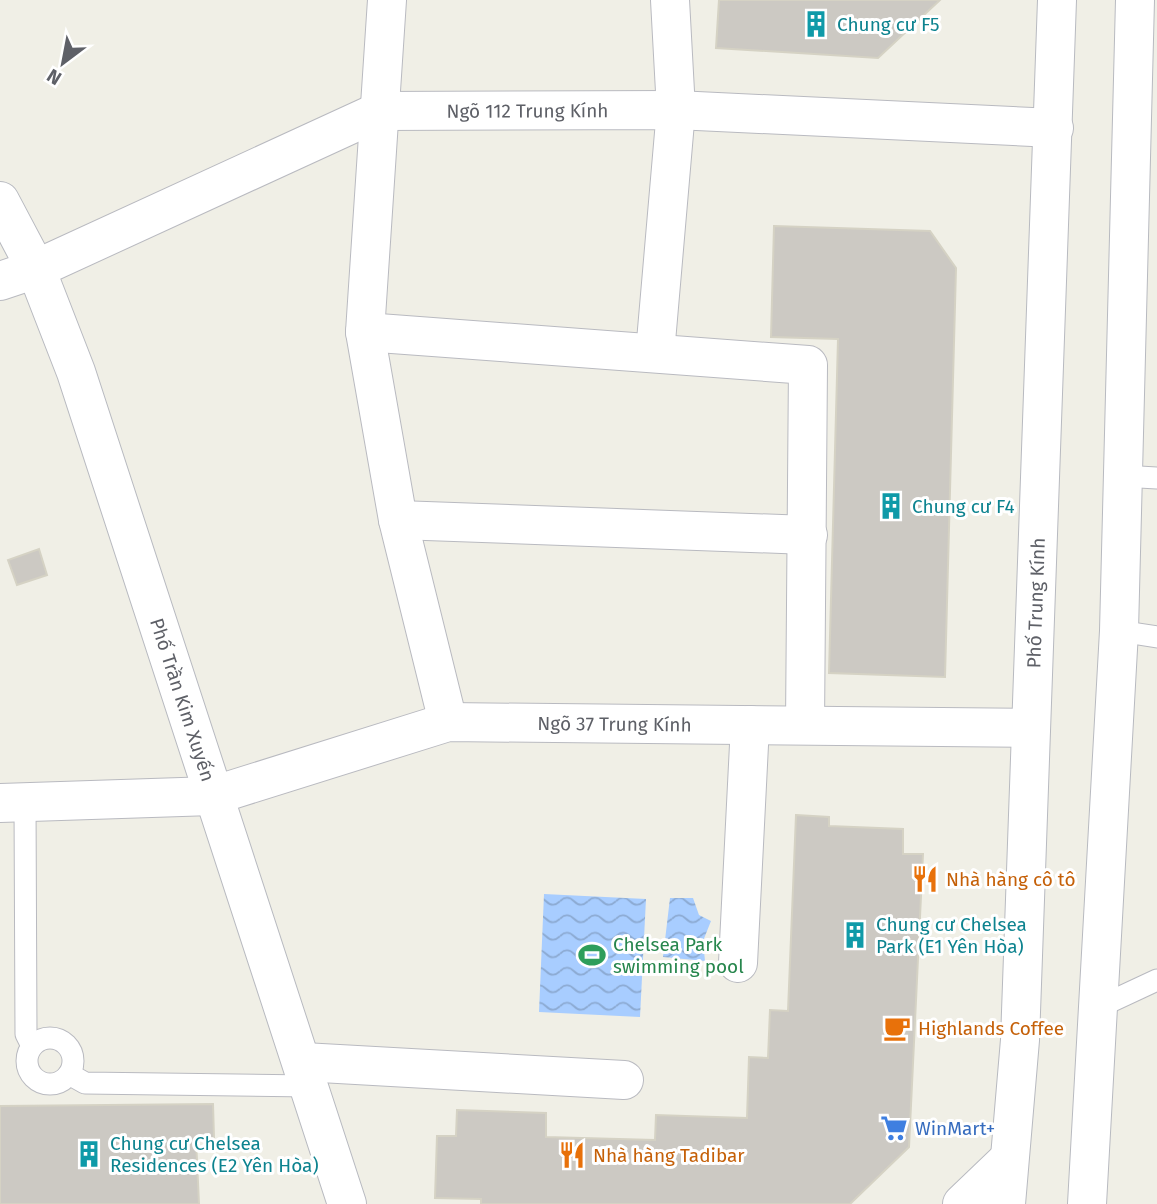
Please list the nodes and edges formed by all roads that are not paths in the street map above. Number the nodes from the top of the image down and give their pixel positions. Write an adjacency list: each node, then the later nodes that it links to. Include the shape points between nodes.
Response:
1 (387, 0): 6 (street)
2 (670, 0): 5 (street)
3 (1057, 0): 7 (street, Phố Trung Kính)
4 (1140, 1): 13 (street)
5 (676, 110): 6 (street, Ngõ 112 Trung Kính); 7 (street, Ngõ 112 Trung Kính); 12 (street)
6 (380, 111): 9 (street, Ngõ 112 Trung Kính); 11 (street)
7 (1054, 128): 21 (street, Phố Trung Kính)
8 (0, 201): 9 (street, Phố Trần Kim Xuyến)
9 (36, 269): 10 (street, Ngõ 112 Trung Kính); 22 (street, Phố Trần Kim Xuyến, via 76,372)
10 (0, 281)
11 (365, 332): 12 (street); 14 (street)
12 (655, 353): 15 (street, via 808,365)
13 (1139, 477): 16 (street)
14 (398, 520): 15 (street); 18 (street)
15 (808, 536): 20 (street)
16 (1119, 631): 17 (lane); 26 (street)
17 (1157, 637)
18 (448, 722): 19 (street, Ngõ 37 Trung Kính); 22 (street, Ngõ 37 Trung Kính)
19 (750, 724): 20 (street, Ngõ 37 Trung Kính); 24 (street)
20 (805, 725): 21 (street, Ngõ 37 Trung Kính)
21 (1031, 728): 31 (street, Phố Trung Kính, via 1020,1040)
22 (212, 796): 23 (street, Ngõ 37 Trung Kính); 29 (street, Phố Trần Kim Xuyến)
23 (13, 802): 27 (lane, via 26,1034)
24 (738, 963)
25 (1157, 980): 26 (lane)
26 (1097, 1009): 32 (street)
27 (32, 1046): 28 (lane, via 45,1038 67,1045 74,1059); 28 (lane, via 28,1067 36,1079 56,1084)
28 (69, 1074): 29 (lane, via 85,1083)
29 (306, 1074): 30 (street); 33 (street, Phố Trần Kim Xuyến)
30 (624, 1080)
31 (1009, 1159): 34 (street); 35 (street, Phố Trung Kính)
32 (1094, 1197)
33 (347, 1204)
34 (962, 1204)
35 (1006, 1204)

